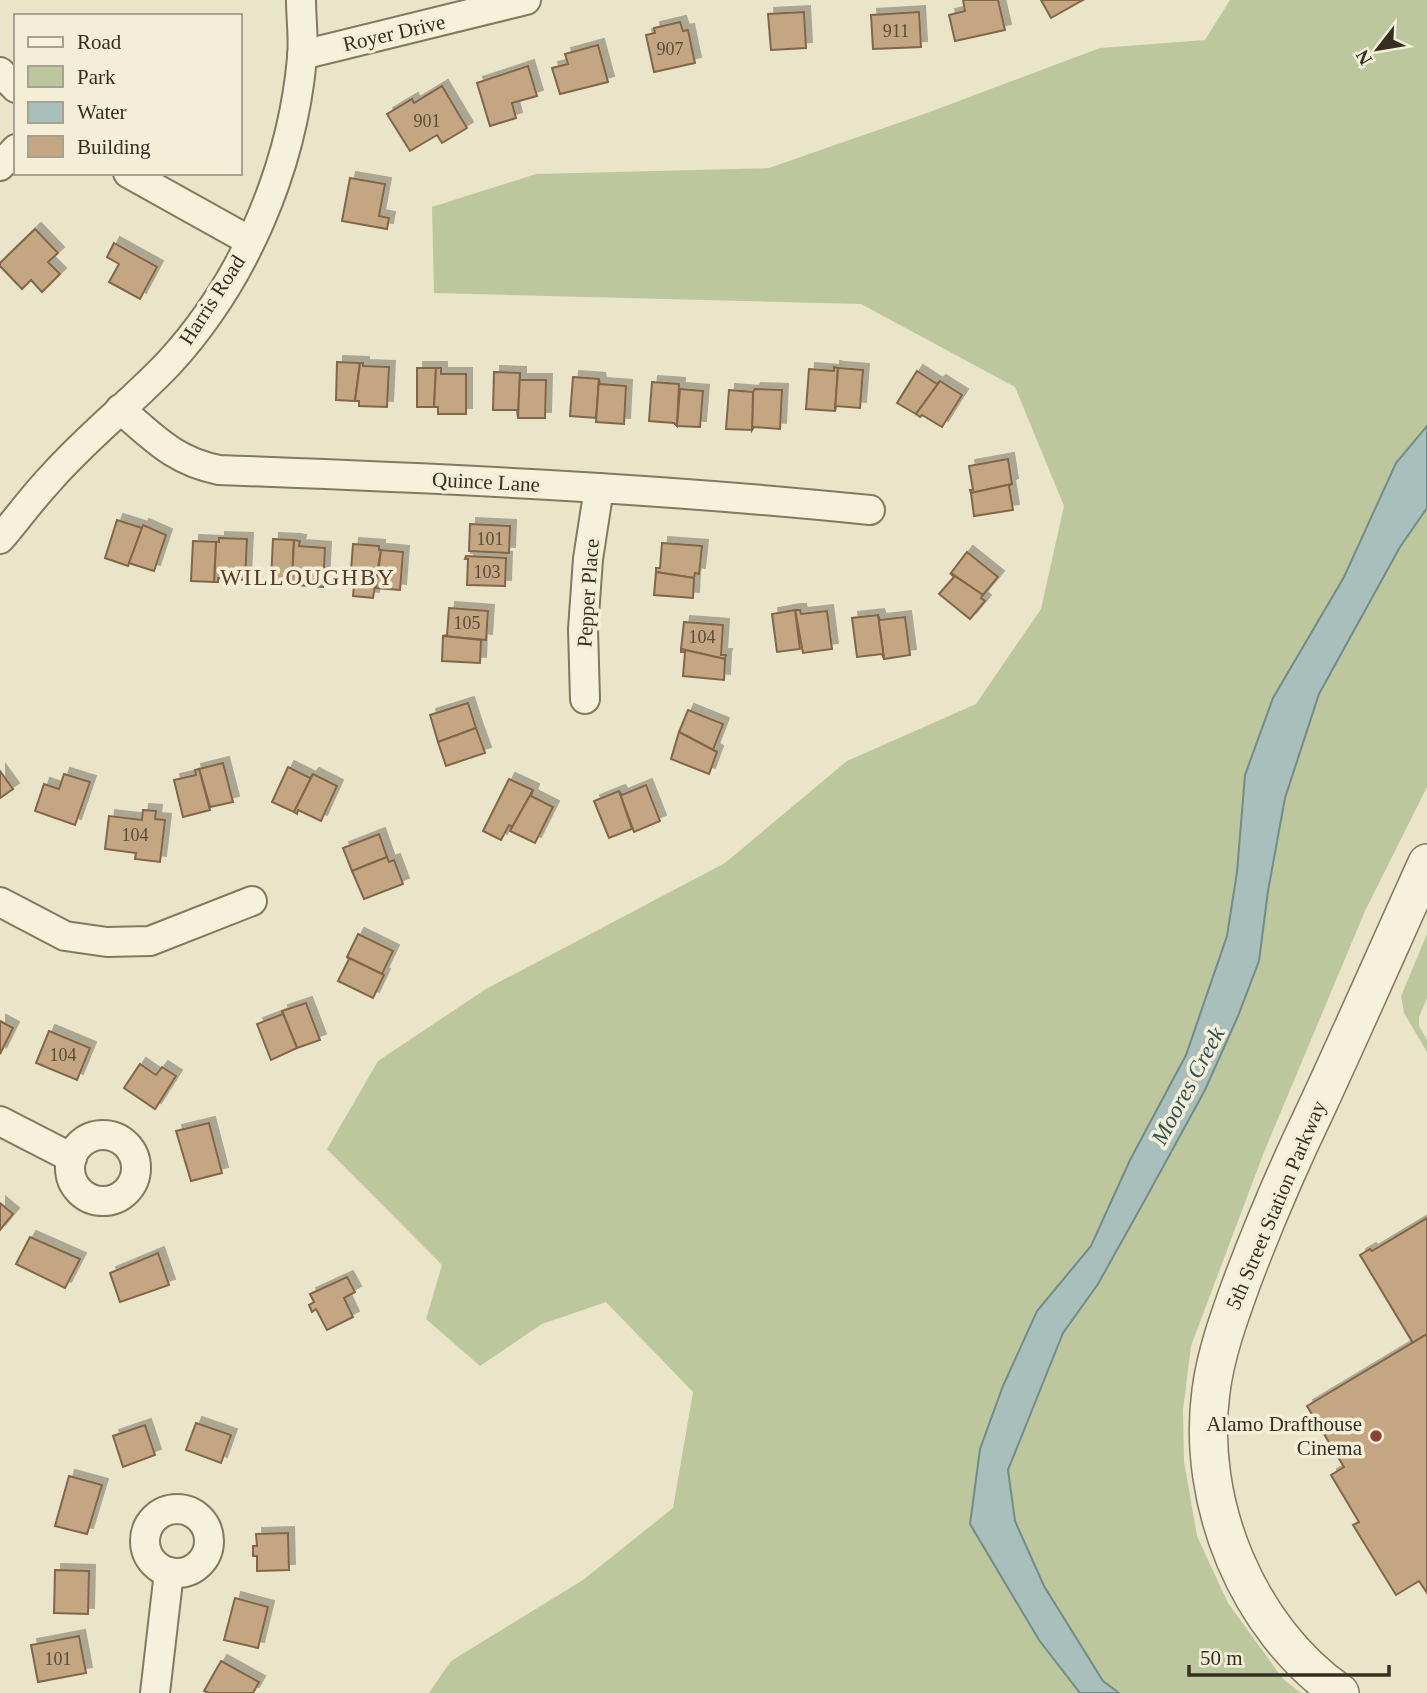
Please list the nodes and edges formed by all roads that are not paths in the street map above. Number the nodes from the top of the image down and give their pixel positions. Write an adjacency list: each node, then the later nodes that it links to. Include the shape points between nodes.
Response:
1 (301, 0): 3 (street, Harris Road)
2 (526, 0): 3 (street, Royer Drive)
3 (302, 55): 9 (street, Harris Road, via 289,141)
4 (0, 72): 5 (street)
5 (14, 86)
6 (14, 151): 7 (street)
7 (0, 166)
8 (132, 175): 9 (street)
9 (250, 241): 10 (street, Harris Road, via 201,325)
10 (120, 409): 11 (street, Quince Lane, via 174,454 197,466 219,470); 13 (street, Harris Road, via 51,477)
11 (599, 488): 12 (street, Quince Lane); 14 (street, Pepper Place, via 587,559)
12 (870, 510)
13 (0, 539)
14 (585, 699)
15 (1427, 863): 22 (street, 5th Street Station Parkway, via 1279,1188 1226,1325 1211,1391 1215,1499 1236,1560 1265,1616 1300,1660)
16 (252, 901): 17 (street, via 150,941 107,942 65,936)
17 (0, 902)
18 (0, 1121): 19 (street)
19 (72, 1158)
20 (169, 1572): 21 (street)
21 (155, 1693)
22 (1340, 1693)

